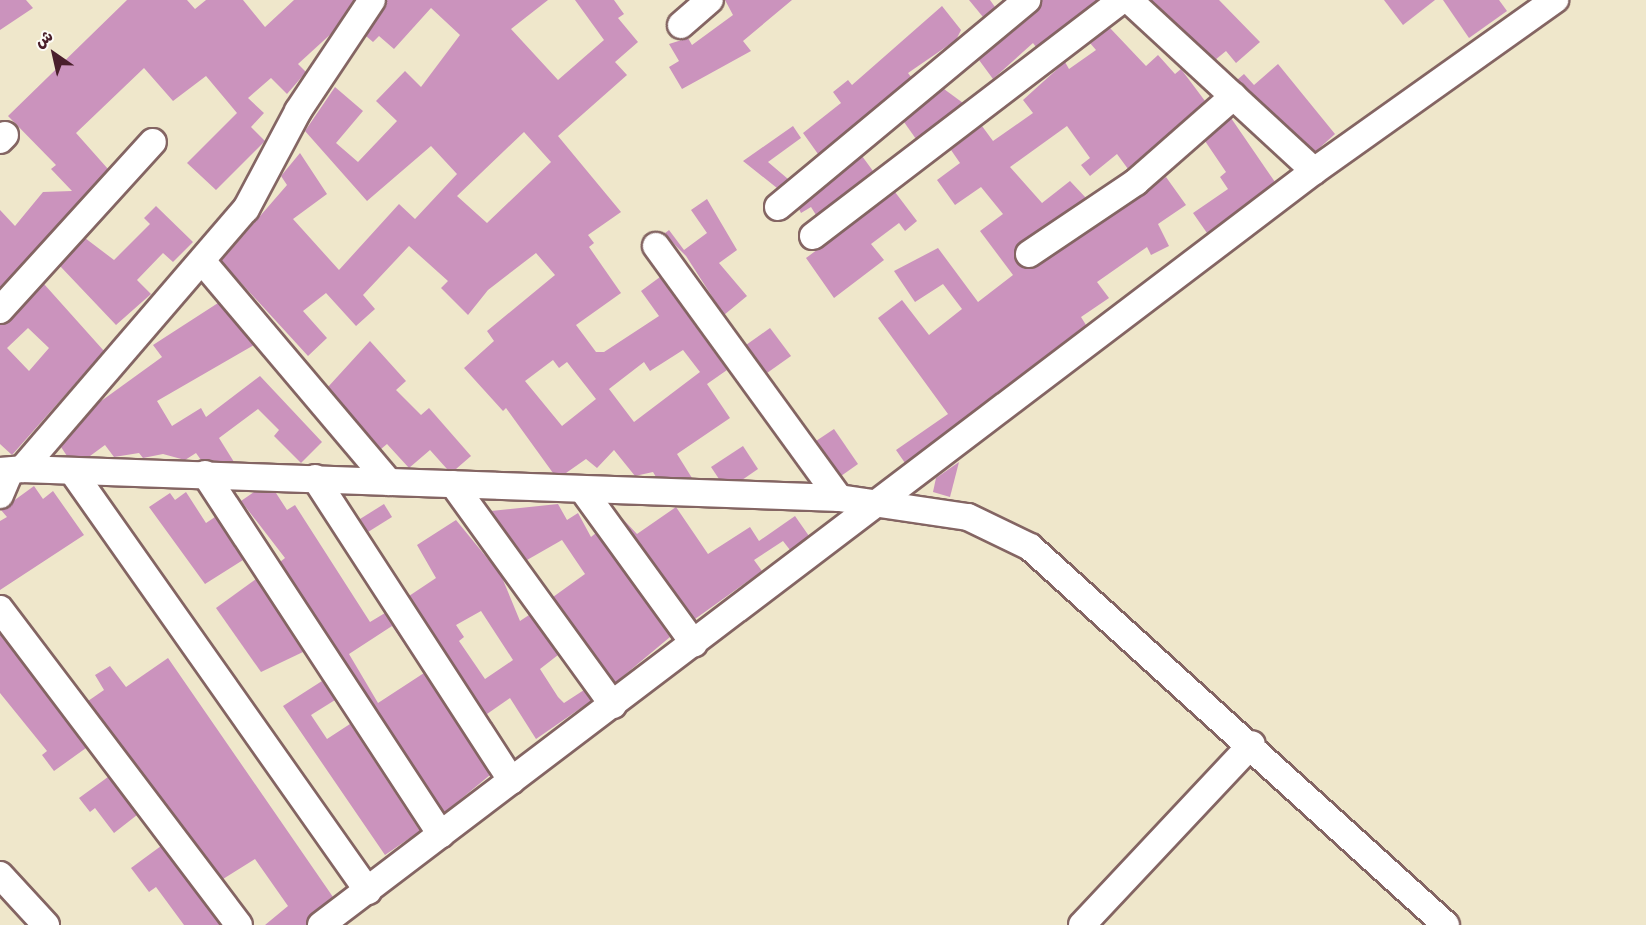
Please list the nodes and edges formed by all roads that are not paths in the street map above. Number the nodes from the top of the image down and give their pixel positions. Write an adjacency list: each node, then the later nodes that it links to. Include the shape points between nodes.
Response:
1 (710, 0): 7 (street)
2 (1027, 0): 11 (street)
3 (1122, 0): 12 (street)
4 (1129, 0): 8 (street)
5 (1555, 0): 10 (street)
6 (363, 3): 15 (street, via 298,111 246,209)
7 (681, 25)
8 (1234, 96): 10 (street); 14 (street, via 1136,182)
9 (153, 142): 16 (street)
10 (1314, 171): 26 (street)
11 (778, 207)
12 (813, 236)
13 (656, 246): 25 (street)
14 (1029, 254)
15 (203, 262): 17 (street); 21 (street)
16 (0, 310)
17 (11, 470): 18 (street); 24 (street)
18 (72, 471): 19 (street); 34 (street)
19 (205, 474): 20 (street); 32 (street)
20 (315, 478): 21 (street); 31 (street)
21 (389, 482): 22 (street)
22 (453, 484): 23 (street); 29 (street)
23 (582, 489): 25 (street); 28 (street)
24 (0, 495)
25 (839, 498): 26 (street)
26 (882, 502): 28 (street); 30 (street, via 968,517 1006,531)
27 (0, 609): 36 (street)
28 (694, 644): 29 (street)
29 (613, 705): 31 (street)
30 (1252, 744): 38 (street); 39 (street)
31 (512, 781): 32 (street)
32 (441, 835): 34 (street)
33 (0, 875): 35 (street)
34 (368, 891): 37 (street)
35 (46, 925)
36 (239, 925)
37 (321, 925)
38 (1082, 925)
39 (1446, 925)

